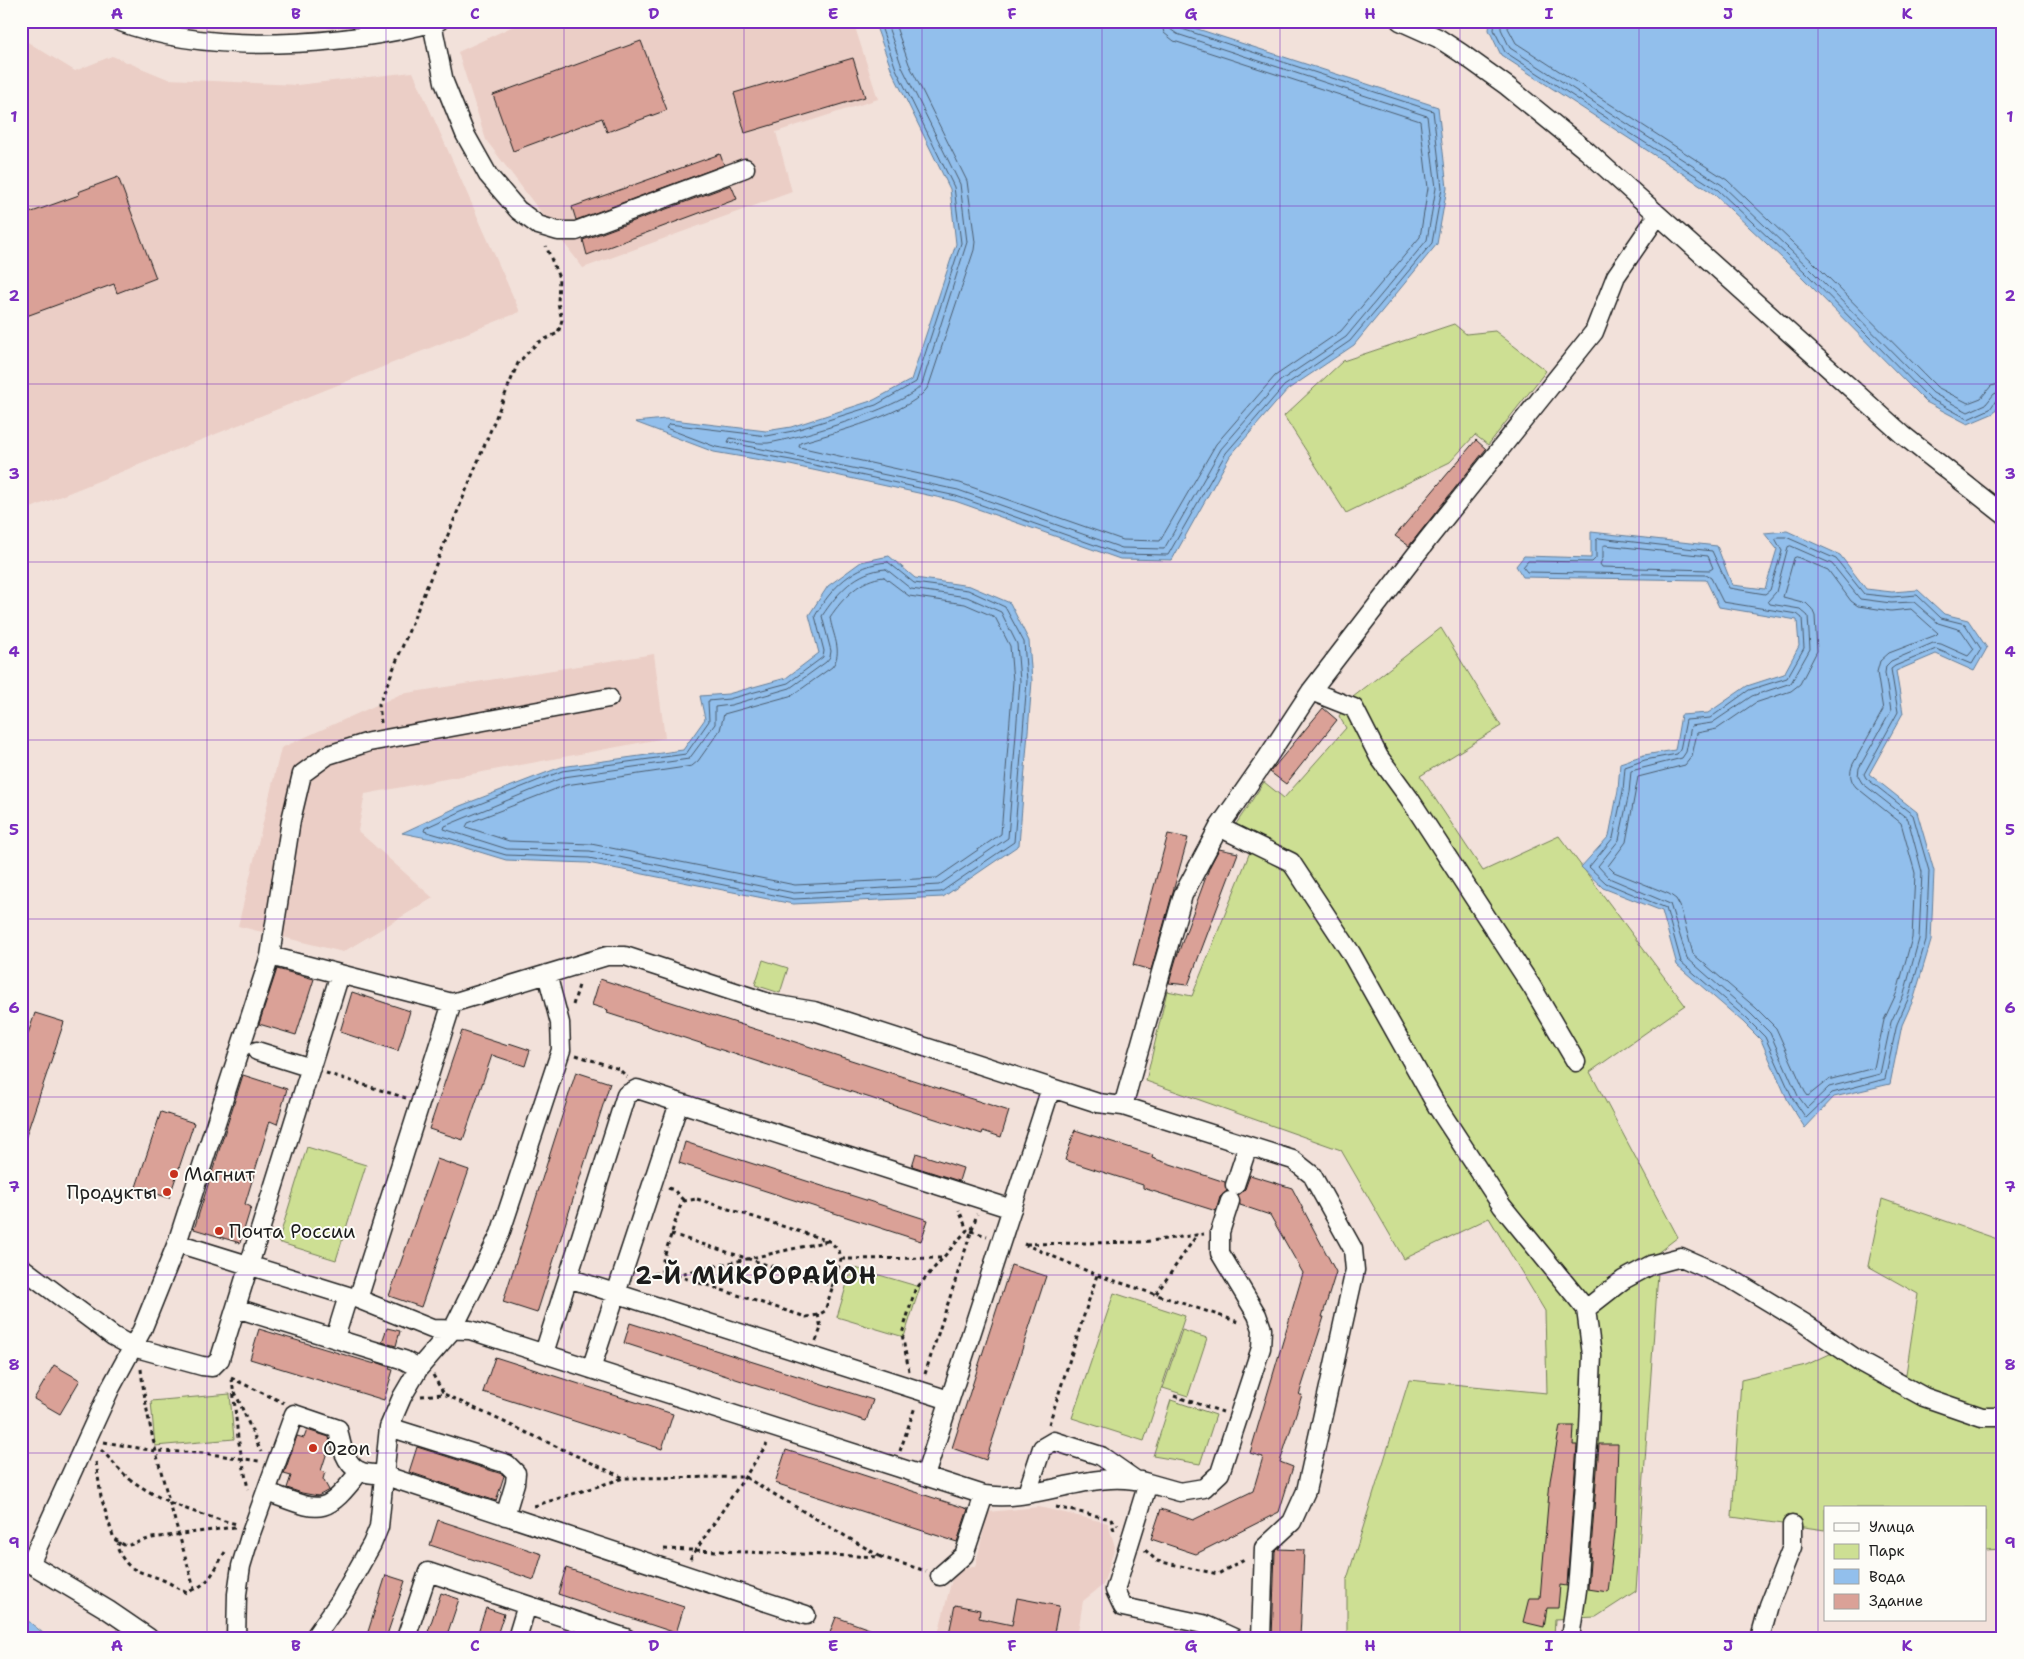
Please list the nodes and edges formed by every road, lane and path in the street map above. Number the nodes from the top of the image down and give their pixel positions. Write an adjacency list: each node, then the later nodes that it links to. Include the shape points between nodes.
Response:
1 (118, 21): 3 (street, via 186,39 250,43 363,36)
2 (1400, 21): 5 (street, via 1438,38 1484,69 1587,151)
3 (435, 22): 6 (street, via 444,82 465,134 488,175 518,210)
4 (745, 168): 6 (street, via 576,231 558,231)
5 (1658, 215): 7 (street, via 1903,435); 8 (street, via 1616,276 1594,332)
6 (538, 225): 10 (path, via 559,278 558,303 562,320 558,333 536,343 518,363 379,704)
7 (2003, 514)
8 (1312, 691): 11 (street); 18 (street, via 1354,708 1379,757 1500,938)
9 (609, 698): 10 (street)
10 (383, 739): 12 (street, via 328,756 302,774 291,820)
11 (1219, 827): 24 (street, via 1183,895); 52 (street, via 1291,862 1351,953 1438,1108 1497,1198)
12 (270, 956): 13 (street); 36 (street)
13 (340, 974): 15 (street); 19 (street)
14 (547, 974): 15 (street); 16 (street, via 560,1023); 20 (street, via 607,956 625,956 772,1004 814,1011)
15 (452, 1003): 22 (street)
16 (560, 1050): 21 (path, via 620,1069); 54 (street, via 500,1234)
17 (257, 1051): 19 (street)
18 (1576, 1062)
19 (311, 1068): 22 (path); 42 (street)
20 (1051, 1088): 24 (street, via 1098,1103); 28 (street)
21 (637, 1089): 23 (street); 46 (street, via 626,1095)
22 (421, 1103): 50 (street)
23 (680, 1103): 26 (street); 48 (street)
24 (1123, 1106): 25 (street)
25 (1248, 1146): 31 (street); 101 (street, via 1294,1160 1312,1175 1353,1249 1355,1270 1306,1491 1292,1522)
26 (951, 1189): 27 (street); 29 (path)
27 (982, 1199): 28 (street); 30 (path)
28 (1012, 1209): 68 (street)
29 (966, 1230): 30 (path); 39 (path)
30 (972, 1232): 34 (path); 65 (path)
31 (1220, 1232): 33 (path); 55 (street, via 1220,1253 1258,1315)
32 (671, 1234): 35 (path, via 680,1207 684,1202 697,1199); 40 (path); 44 (path, via 663,1260 665,1269)
33 (1197, 1235): 38 (path, via 1143,1242); 49 (path)
34 (994, 1239)
35 (829, 1241): 40 (path); 41 (path, via 839,1250)
36 (177, 1243): 42 (street); 57 (street)
37 (1018, 1244): 38 (path)
38 (1024, 1244): 45 (path)
39 (942, 1258): 41 (path); 65 (path, via 915,1290 902,1334)
40 (748, 1259): 44 (path); 47 (path)
41 (841, 1260): 47 (path)
42 (249, 1266): 50 (street); 51 (street)
43 (21, 1267): 57 (street, via 113,1336)
44 (674, 1275): 53 (path, via 806,1317)
45 (1097, 1275): 49 (path); 75 (path)
46 (568, 1278): 48 (street); 58 (street)
47 (833, 1286): 53 (path, via 825,1311)
48 (616, 1293): 59 (street); 62 (street)
49 (1156, 1294): 55 (path)
50 (353, 1298): 54 (street, via 432,1329); 56 (street)
51 (236, 1308): 56 (street); 60 (street)
52 (1586, 1310): 71 (street, via 1623,1280 1651,1264 1681,1257 1733,1280 1862,1363 1924,1397 1982,1417); 119 (street, via 1592,1355 1589,1429 1577,1590)
53 (818, 1315): 59 (path, via 821,1328)
54 (453, 1329): 58 (street, via 470,1330); 61 (street)
55 (1262, 1329): 70 (street, via 1261,1348)
56 (335, 1338): 61 (street)
57 (136, 1347): 60 (street, via 202,1366 212,1367); 74 (street, via 110,1389); 76 (path)
58 (544, 1354): 62 (street)
59 (812, 1356): 65 (street)
60 (220, 1359): 63 (path, via 227,1375)
61 (419, 1368): 67 (street)
62 (591, 1369): 73 (street)
63 (232, 1378): 64 (path); 69 (path, via 289,1405)
64 (233, 1389): 77 (path); 79 (path, via 252,1435)
65 (916, 1389): 68 (street); 78 (path)
66 (1174, 1396): 70 (path)
67 (402, 1397): 72 (street); 84 (path, via 444,1394)
68 (949, 1400): 82 (street)
69 (294, 1414): 79 (street); 80 (street, via 338,1429 348,1461)
70 (1238, 1417): 85 (street, via 1220,1473 1204,1488 1180,1492)
71 (2003, 1417)
72 (389, 1427): 81 (street); 93 (street, via 508,1464 516,1473)
73 (777, 1428): 82 (street); 83 (path)
74 (91, 1439): 76 (path); 90 (path, via 130,1479); 99 (path, via 101,1498 114,1538); 104 (street)
75 (1042, 1448): 85 (street, via 1054,1441 1101,1456); 87 (street)
76 (155, 1451): 77 (path); 90 (path)
77 (241, 1458): 79 (path); 89 (path)
78 (898, 1459)
79 (271, 1464): 86 (street)
80 (360, 1471): 81 (street); 86 (street, via 342,1495 328,1506 312,1508)
81 (384, 1476): 93 (street); 113 (street, via 379,1527 372,1544 340,1601)
82 (925, 1476): 88 (street)
83 (745, 1477): 84 (path); 102 (path); 103 (path)
84 (624, 1478): 92 (path)
85 (1141, 1481): 87 (street, via 1110,1478); 98 (street)
86 (267, 1492): 96 (street)
87 (1027, 1493): 88 (street)
88 (984, 1495): 107 (street, via 964,1555)
89 (248, 1496)
90 (170, 1504): 97 (path); 97 (path, via 244,1526)
91 (1053, 1506): 94 (path)
92 (532, 1507)
93 (505, 1516): 106 (street)
94 (1111, 1519): 98 (path); 105 (path)
95 (1792, 1526): 120 (street, via 1792,1547)
96 (251, 1533): 108 (path, via 235,1539 210,1579); 112 (street, via 241,1566)
97 (180, 1534): 99 (path, via 126,1546); 108 (path)
98 (1131, 1537): 101 (path, via 1157,1561 1218,1574); 105 (street)
99 (120, 1542): 108 (path, via 117,1548 128,1567 161,1579 186,1593)
100 (657, 1548): 102 (path)
101 (1264, 1548): 118 (street)
102 (696, 1550): 103 (path); 106 (path)
103 (881, 1557): 107 (path)
104 (26, 1561): 111 (street)
105 (1123, 1563): 117 (street, via 1115,1590 1123,1607 1203,1624)
106 (680, 1573): 110 (street)
107 (940, 1576)
108 (194, 1589)
109 (527, 1605): 114 (street, via 428,1572); 115 (street); 116 (street)
110 (806, 1615)
111 (149, 1638)
112 (236, 1638)
113 (314, 1638)
114 (406, 1638)
115 (516, 1638)
116 (626, 1638)
117 (1234, 1638)
118 (1261, 1638)
119 (1570, 1638)
120 (1760, 1638)

